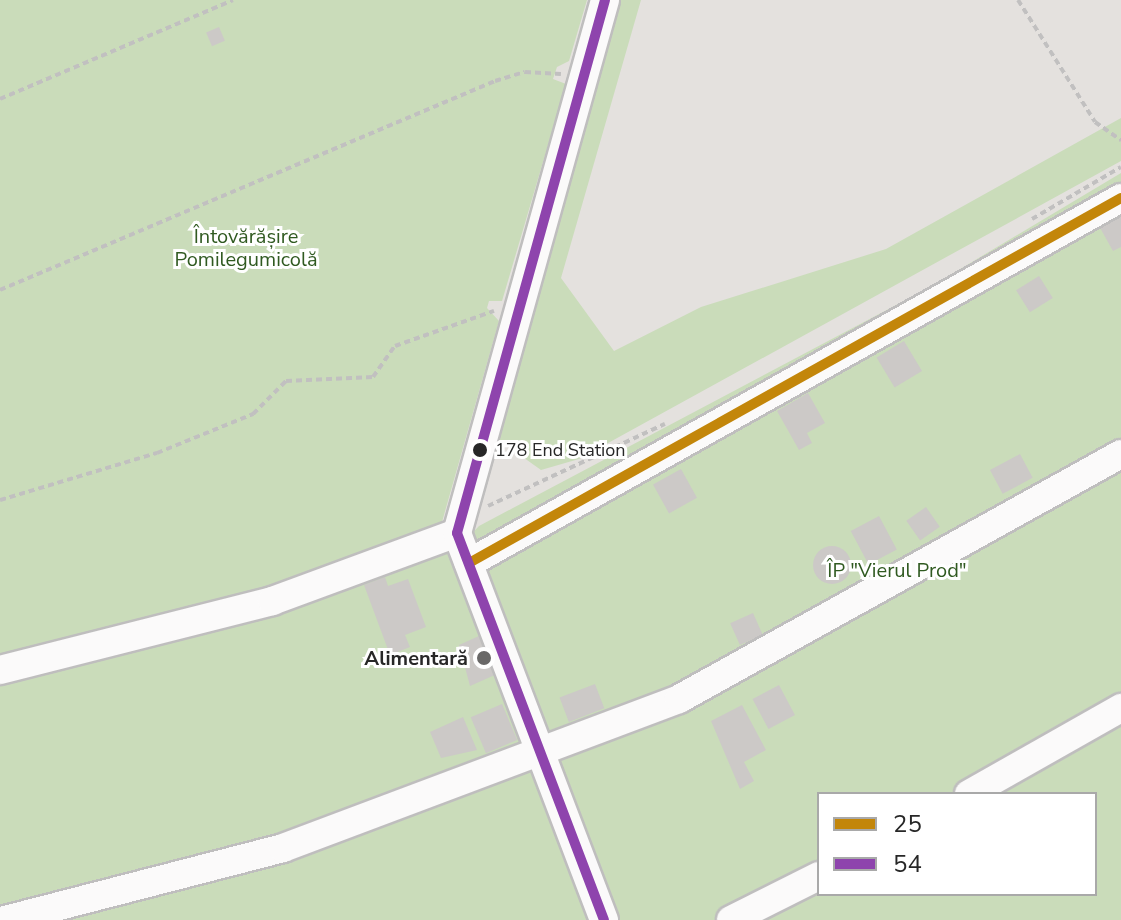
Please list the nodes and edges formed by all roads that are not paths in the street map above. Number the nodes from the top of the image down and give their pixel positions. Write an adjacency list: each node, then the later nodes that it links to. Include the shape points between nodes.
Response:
1 (605, 0): 4 (street)
2 (1121, 198): 5 (street)
3 (1121, 454): 8 (street, via 679,699)
4 (458, 525): 5 (street); 6 (street, via 272,601)
5 (469, 563): 8 (street)
6 (0, 670)
7 (1121, 708): 9 (street)
8 (536, 755): 11 (street, via 283,848); 12 (street)
9 (973, 792)
10 (817, 877): 13 (street)
11 (5, 920)
12 (604, 920)
13 (731, 920)

